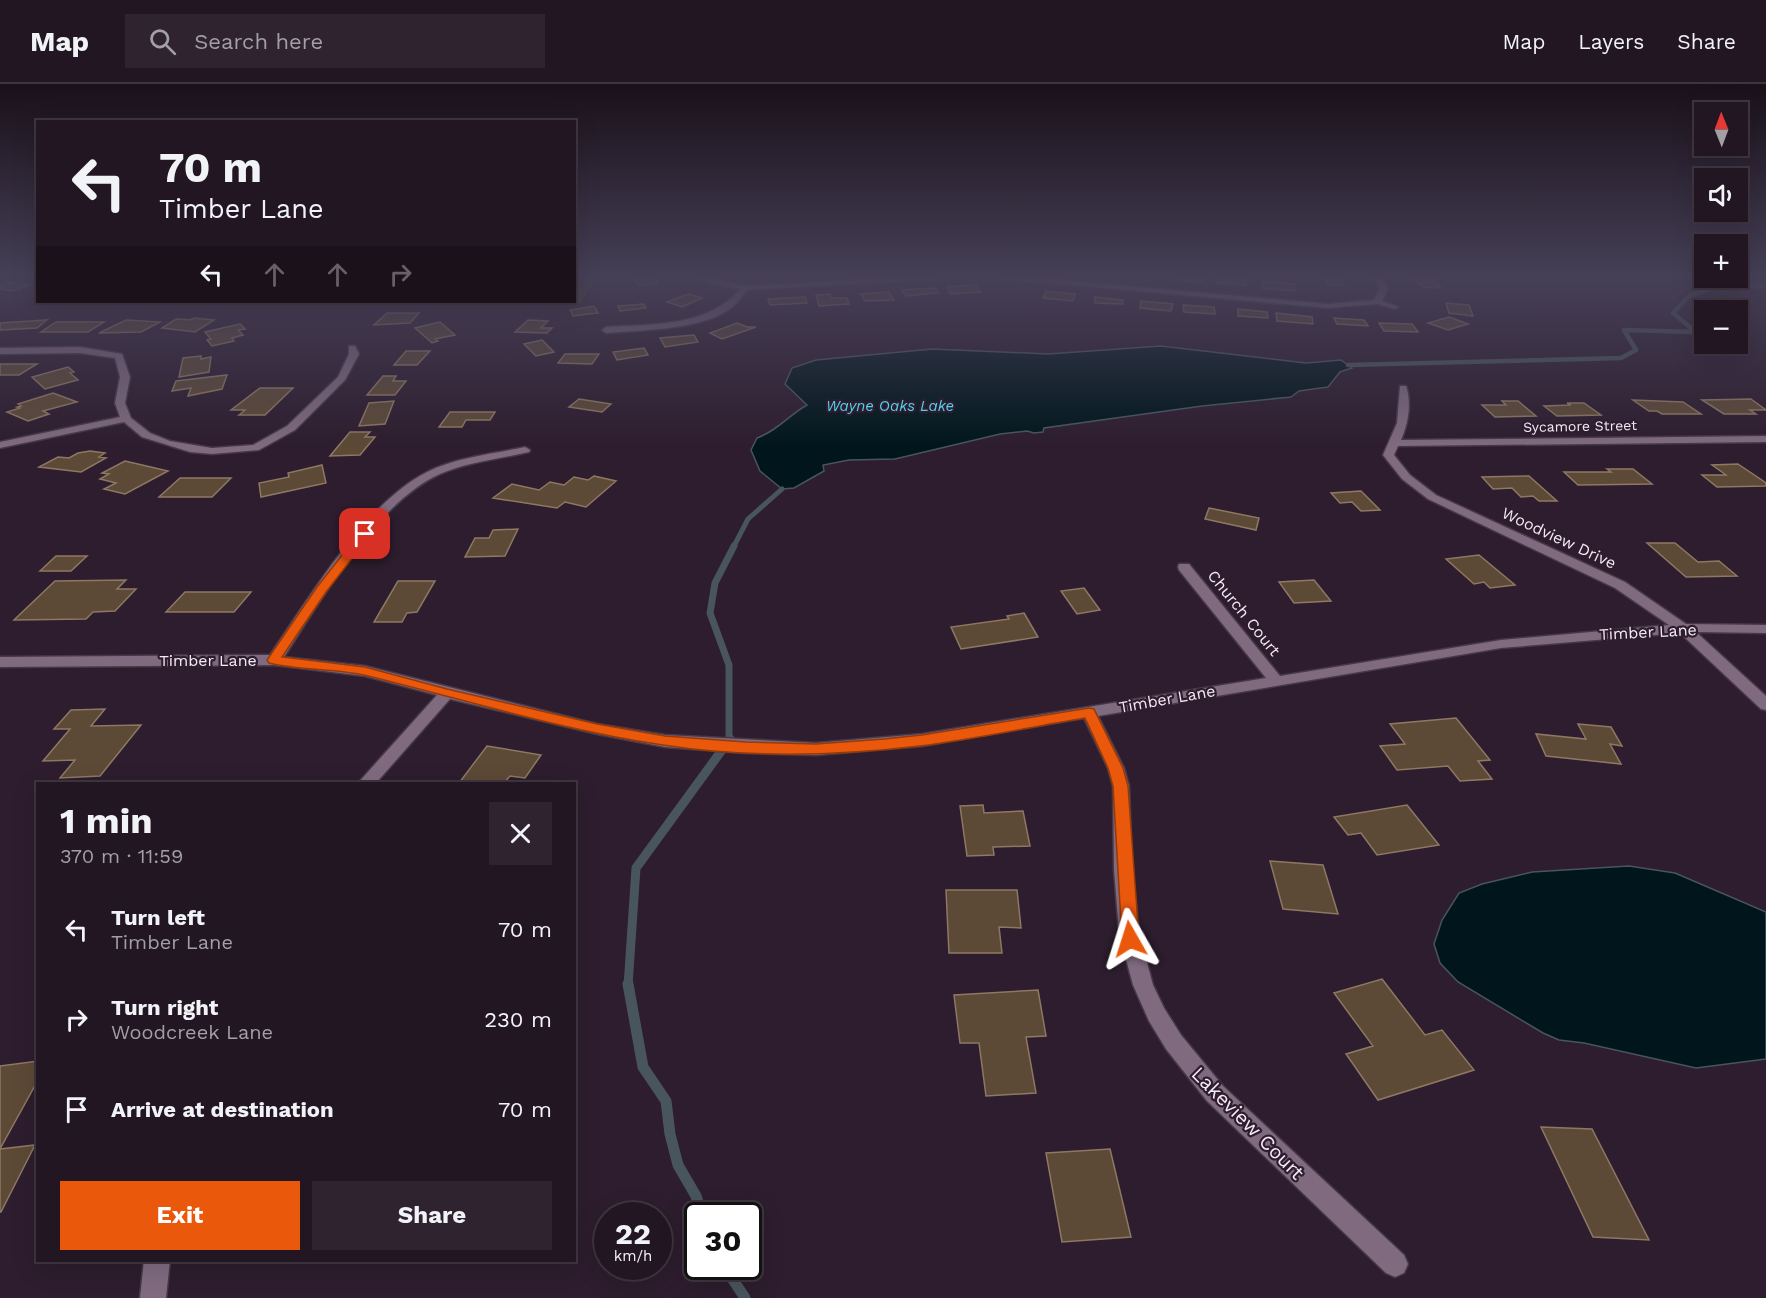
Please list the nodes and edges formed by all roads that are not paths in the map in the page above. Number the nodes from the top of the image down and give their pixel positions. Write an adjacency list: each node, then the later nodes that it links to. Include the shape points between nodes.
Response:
1 (352, 348): 4 (street, via 354,354 342,378 297,424 255,448 190,449 155,439)
2 (0, 351): 4 (street, via 80,350 119,356 125,377 120,403)
3 (1402, 388): 6 (street, Woodview Drive, via 1402,429)
4 (126, 419): 7 (street)
5 (1766, 439): 6 (street, Sycamore Street)
6 (1395, 443): 10 (street, Woodview Drive, via 1388,455 1406,477 1432,497 1607,578)
7 (0, 445)
8 (525, 450): 12 (street, via 428,476 389,506 321,590)
9 (1185, 567): 14 (street, Church Court)
10 (1683, 628): 11 (street, Timber Lane); 14 (street, Timber Lane, via 1501,644); 16 (street, Woodview Drive)
11 (1766, 629)
12 (274, 660): 13 (street, Timber Lane); 15 (street, Timber Lane, via 365,671)
13 (0, 662)
14 (1276, 681): 17 (street, Timber Lane)
15 (447, 693): 17 (street, Timber Lane, via 597,729 665,741 743,747 816,749 877,745); 18 (street)
16 (1766, 705)
17 (1089, 712): 20 (street, Lakeview Court, via 1116,768 1128,924 1139,973 1158,1017 1186,1062 1216,1097)
18 (367, 782)
19 (158, 1262): 21 (street)
20 (1395, 1264)
21 (153, 1298)

